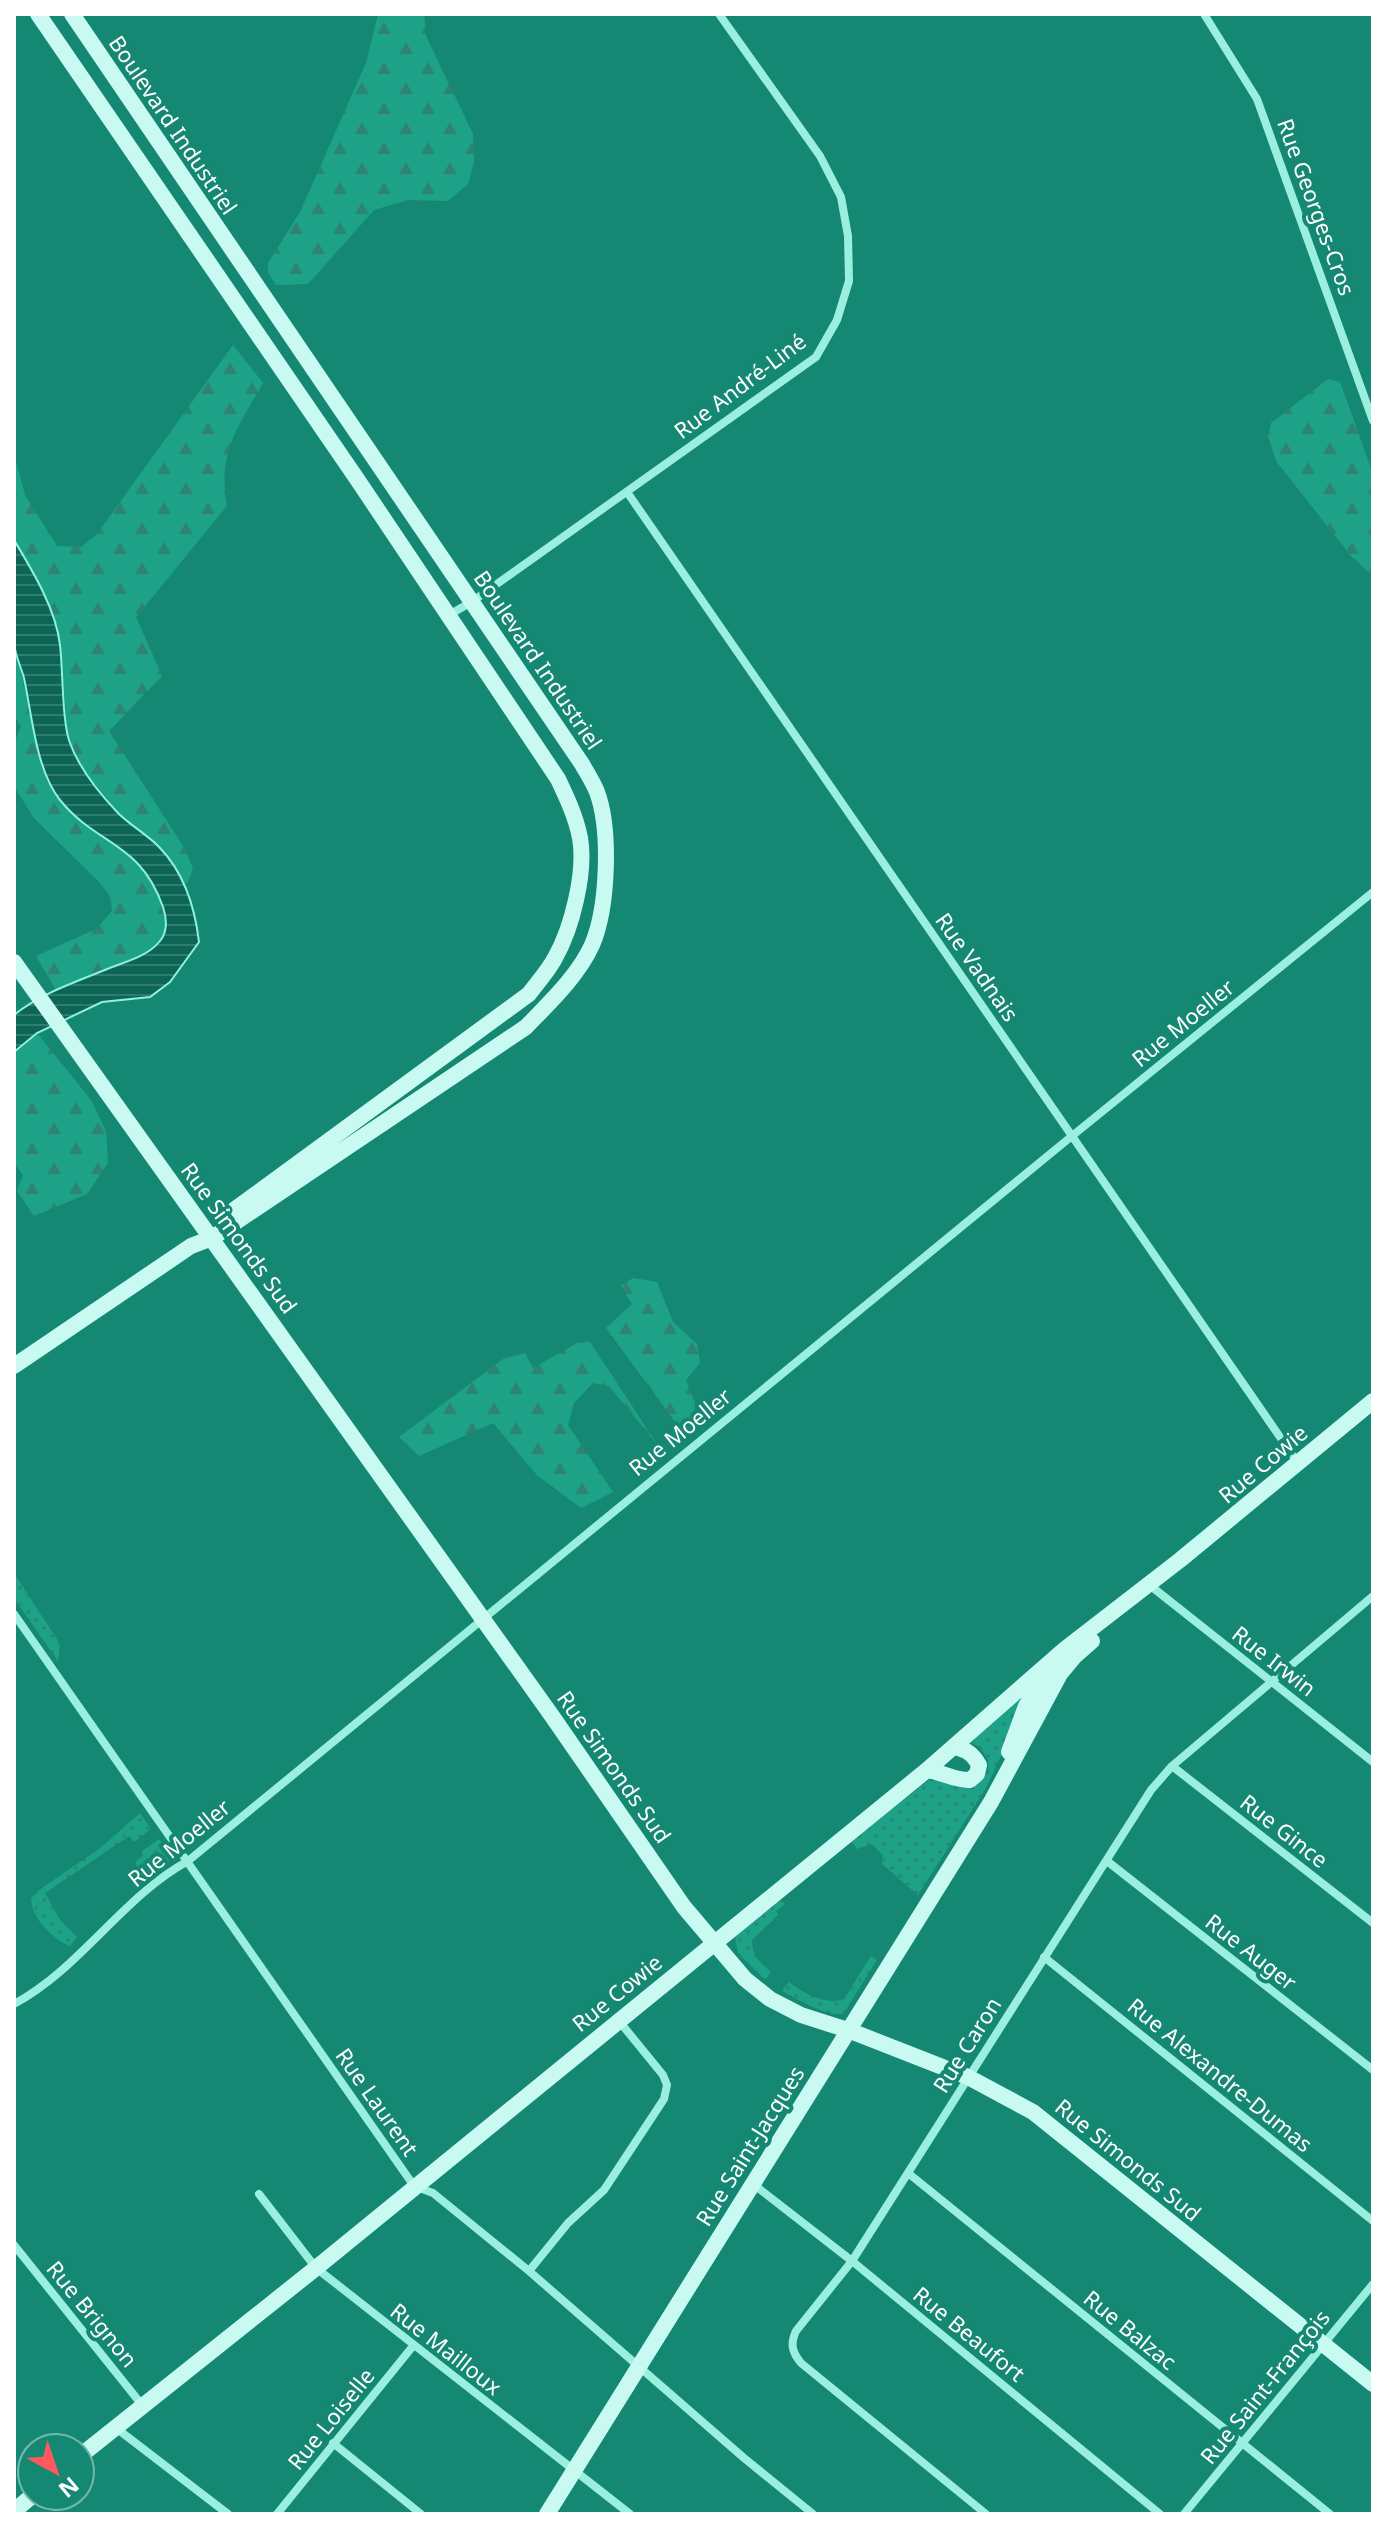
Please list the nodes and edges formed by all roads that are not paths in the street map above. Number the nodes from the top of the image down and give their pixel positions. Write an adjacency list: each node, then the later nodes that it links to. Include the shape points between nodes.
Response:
1 (38, 14): 8 (street, Boulevard Industriel)
2 (72, 14): 7 (street, Boulevard Industriel)
3 (719, 14): 6 (street, Rue André-Liné, via 820,156 841,197 849,281 837,320 816,357)
4 (1204, 14): 5 (street, Rue Georges-Cros, via 1257,99)
5 (1373, 421)
6 (627, 492): 7 (street, Rue André-Liné); 11 (street, Rue Vadnais)
7 (473, 601): 8 (street, Rue André-Liné); 12 (street, Boulevard Industriel, via 597,793 605,888 592,943 557,995 526,1027)
8 (449, 615): 12 (street, Boulevard Industriel, via 569,800 580,840 579,880 568,932 529,994)
9 (1373, 892): 11 (street, Rue Moeller)
10 (14, 962): 12 (street, Rue Simonds Sud)
11 (1072, 1136): 15 (street, Rue Vadnais); 20 (street, Rue Moeller)
12 (206, 1237): 13 (street, Boulevard Industriel); 20 (street, Rue Simonds Sud)
13 (14, 1366)
14 (1373, 1401): 15 (street, Rue Cowie)
15 (1298, 1463): 16 (street, Rue Cowie)
16 (1180, 1560): 17 (street, Rue Cowie); 21 (street, Rue Cowie)
17 (1152, 1587): 22 (street, Rue Irwin); 27 (street, Rue Saint-Jacques, via 1060,1674)
18 (1373, 1596): 22 (street, Rue Caron)
19 (14, 1614): 28 (street, Rue Laurent)
20 (482, 1618): 28 (street, Rue Moeller); 31 (street, Rue Simonds Sud)
21 (1065, 1649): 23 (street, Rue Cowie); 27 (street, Rue Saint-Jacques, via 1026,1706)
22 (1270, 1681): 24 (street, Rue Irwin); 25 (street, Rue Caron)
23 (954, 1747): 26 (street, Rue Cowie); 26 (street, via 974,1756 979,1765 970,1780)
24 (1373, 1762)
25 (1172, 1766): 29 (street, Rue Caron); 30 (street, Rue Gince)
26 (927, 1770): 31 (street, Rue Cowie)
27 (991, 1802): 35 (street, Rue Saint-Jacques)
28 (188, 1861): 33 (street, Rue Moeller, via 165,1873 86,1948); 40 (street, Rue Laurent)
29 (1107, 1861): 32 (street, Rue Caron); 36 (street, Rue Auger)
30 (1373, 1923)
31 (713, 1942): 34 (street, Rue Cowie); 35 (street, Rue Simonds Sud, via 770,1999)
32 (1044, 1957): 37 (street, Rue Caron); 42 (street, Rue Alexandre-Dumas)
33 (14, 2004)
34 (618, 2020): 40 (street, Rue Cowie); 46 (street, via 663,2075 664,2099 604,2190)
35 (848, 2030): 37 (street, Rue Simonds Sud); 39 (street, Rue Saint-Jacques)
36 (1373, 2070)
37 (968, 2077): 38 (street, Rue Caron); 48 (street, Rue Simonds Sud, via 1033,2112)
38 (908, 2173): 44 (street, Rue Caron); 56 (street, Rue Balzac)
39 (752, 2184): 44 (street, Rue Beaufort); 50 (street, Rue Saint-Jacques)
40 (414, 2186): 45 (street, Rue Cowie); 46 (street, Rue Laurent, via 433,2193)
41 (259, 2194): 45 (street, Rue Mailloux)
42 (1373, 2221)
43 (14, 2245): 52 (street, Rue Brignon)
44 (852, 2261): 64 (street, Rue Caron, via 796,2331 793,2353); 65 (street, Rue Beaufort)
45 (316, 2268): 49 (street, Rue Mailloux); 52 (street, Rue Cowie)
46 (529, 2271): 50 (street, Rue Laurent)
47 (1373, 2284): 48 (street, Rue Saint-François)
48 (1322, 2345): 51 (street, Rue Simonds Sud); 56 (street, Rue Saint-François)
49 (413, 2346): 55 (street, Rue Loiselle); 57 (street, Rue Mailloux)
50 (640, 2365): 57 (street, Rue Saint-Jacques); 63 (street, Rue Laurent)
51 (1373, 2384)
52 (142, 2405): 53 (street, Rue Cowie)
53 (115, 2427): 54 (street, Rue Cowie); 58 (street)
54 (96, 2443)
55 (333, 2443): 59 (street, Rue Loiselle); 60 (street)
56 (1242, 2443): 66 (street, Rue Saint-François); 67 (street, Rue Balzac)
57 (575, 2470): 61 (street, Rue Saint-Jacques); 62 (street, Rue Mailloux)
58 (228, 2514)
59 (277, 2514)
60 (421, 2514)
61 (547, 2514)
62 (630, 2514)
63 (813, 2514)
64 (986, 2514)
65 (1160, 2514)
66 (1184, 2514)
67 (1330, 2514)

